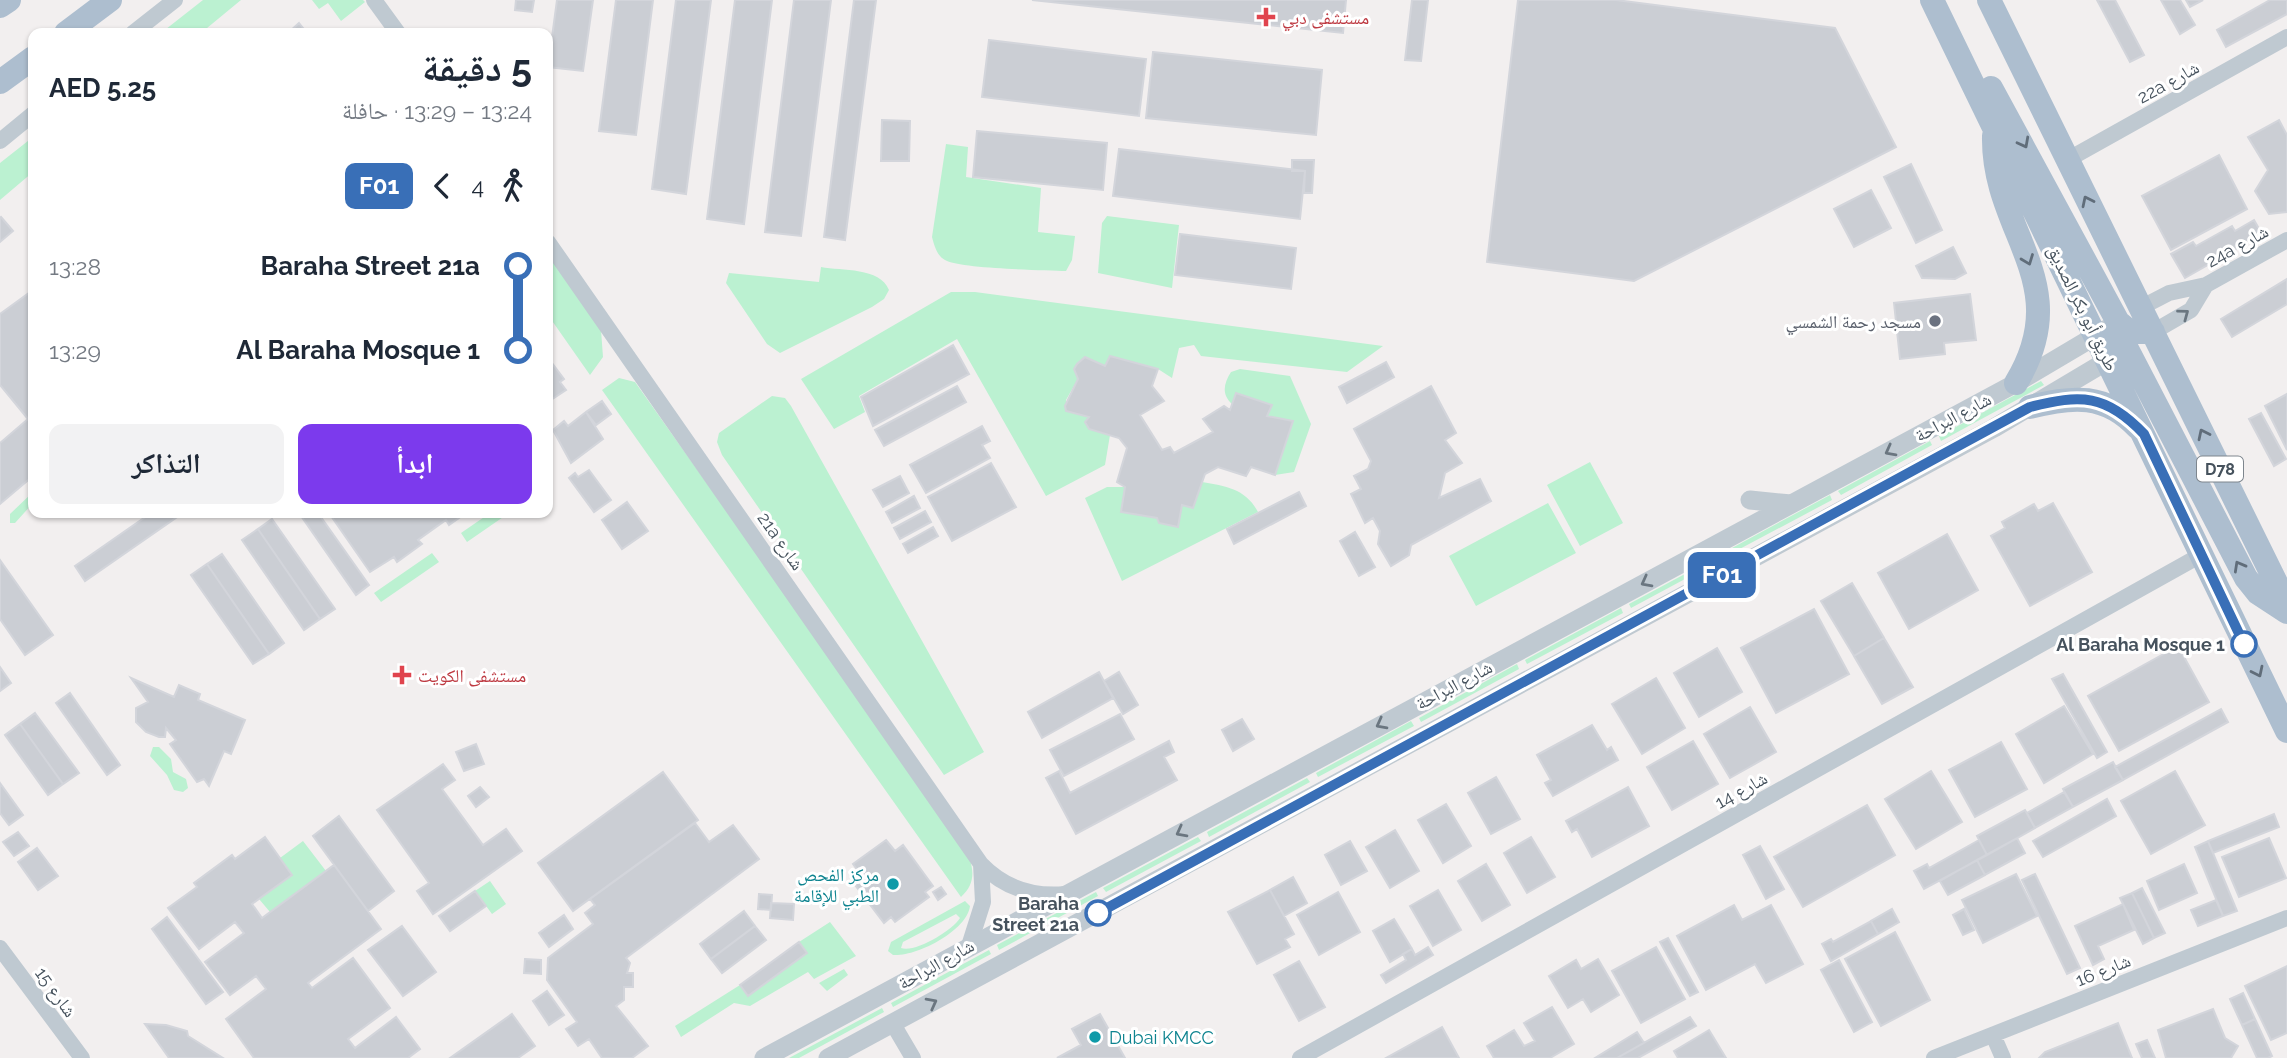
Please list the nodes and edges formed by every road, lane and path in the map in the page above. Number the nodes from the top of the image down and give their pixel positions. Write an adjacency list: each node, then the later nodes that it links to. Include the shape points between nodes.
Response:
1 (9, 0): 7 (main road)
2 (110, 0): 9 (main road)
3 (174, 0): 10 (street)
4 (374, 0): 11 (street)
5 (1932, 0): 8 (main road, طريق أبو بكر الصديق)
6 (1990, 0): 18 (main road, D78)
7 (0, 6)
8 (1945, 26): 16 (main road, طريق أبو بكر الصديق); 23 (main road, one-way to 23, via 2009,116)
9 (73, 28)
10 (140, 28)
11 (394, 28)
12 (2287, 37): 18 (street, 22a شارع)
13 (28, 62): 14 (main road)
14 (0, 82)
15 (28, 118): 17 (street)
16 (1994, 124): 25 (main road, طريق أبو بكر الصديق); 29 (main road, one-way to 29, via 1993,148 2003,195 2039,298 2035,342)
17 (0, 141)
18 (2067, 160): 22 (main road, D78, one-way to 18)
19 (2287, 240): 21 (street, 24a شارع)
20 (553, 249): 38 (street, 21a شارع)
21 (2206, 285): 22 (street, 24a شارع, via 2169,293); 24 (street, 24a شارع, one-way to 21, via 2191,310)
22 (2140, 308): 23 (street, شارع البراحة); 24 (main road, D78)
23 (2118, 322): 24 (main road, via 2130,332); 25 (street, شارع البراحة)
24 (2153, 332): 27 (street, شارع البراحة); 35 (main road, D78, one-way to 24)
25 (2096, 335): 26 (street, شارع البراحة); 27 (main road, via 2110,335)
26 (2068, 352): 28 (street, via 2082,360); 29 (street, شارع البراحة)
27 (2123, 365): 28 (street, شارع البراحة); 31 (main road, طريق أبو بكر الصديق); 36 (main road, one-way to 27, via 2258,593 2246,578)
28 (2082, 376): 30 (street, شارع البراحة)
29 (2016, 383): 33 (street, شارع البراحة, one-way to 33)
30 (2030, 407): 31 (main road, via 2088,398 2116,409); 43 (street, شارع البراحة, one-way to 30)
31 (2144, 434): 34 (main road, طريق أبو بكر الصديق)
32 (1750, 500): 33 (street)
33 (1791, 504): 39 (street, شارع البراحة, one-way to 39)
34 (2200, 555): 37 (main road, طريق أبو بكر الصديق, one-way to 37); 49 (street, شارع 14)
35 (2287, 605)
36 (2287, 612)
37 (2287, 731)
38 (981, 864): 39 (street, 21a شارع, via 1015,888 1039,895); 41 (street, via 983,902)
39 (1065, 894): 41 (street, شارع البراحة)
40 (2287, 918): 44 (street, شارع 16)
41 (969, 946): 46 (street, شارع البراحة)
42 (0, 948): 45 (street, شارع 15)
43 (893, 1024): 47 (street, شارع البراحة); 48 (street)
44 (1993, 1035): 50 (street, شارع 16); 51 (street)
45 (82, 1058)
46 (764, 1058)
47 (828, 1058)
48 (913, 1058)
49 (1300, 1058)
50 (1934, 1058)
51 (2003, 1058)

